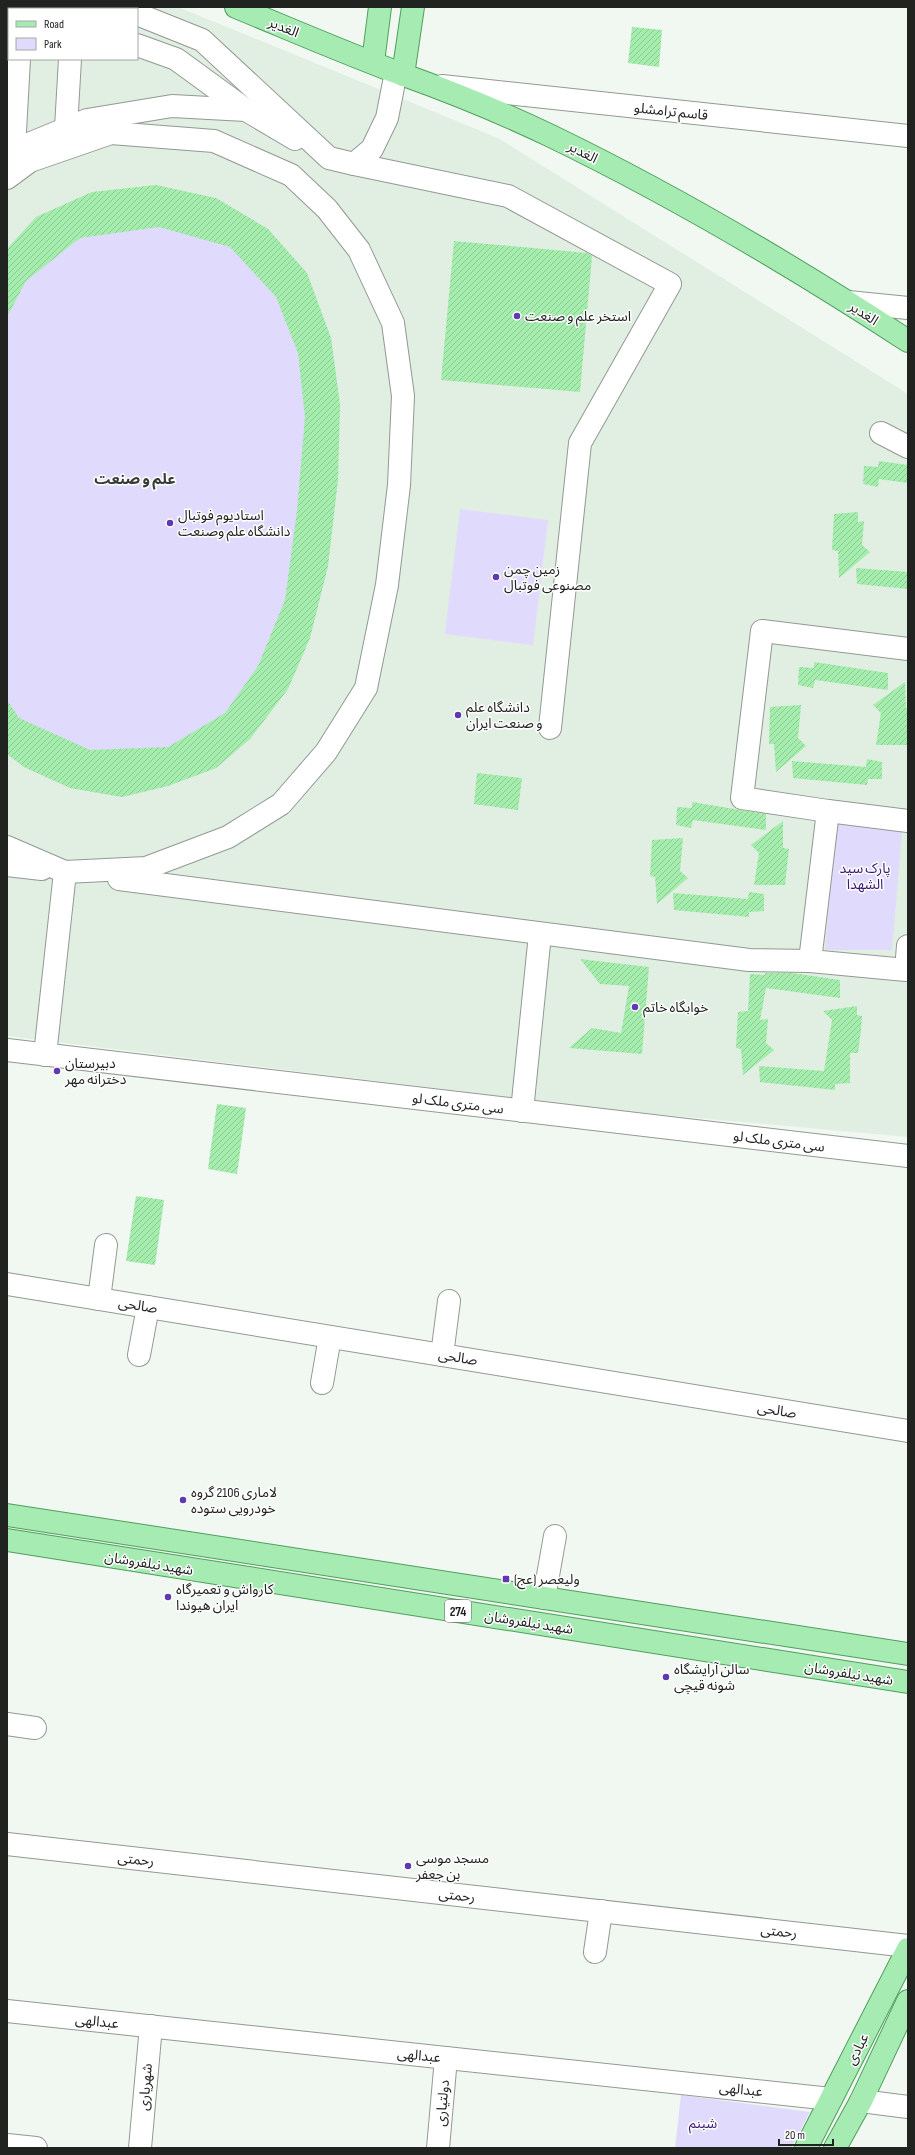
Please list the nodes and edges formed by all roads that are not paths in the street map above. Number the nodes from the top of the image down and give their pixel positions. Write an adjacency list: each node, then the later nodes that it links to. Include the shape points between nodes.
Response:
1 (236, 7): 8 (main road, الغدیر)
2 (380, 7): 8 (main road)
3 (413, 7): 9 (main road)
4 (138, 14): 15 (street, via 202,40)
5 (138, 45): 11 (street, via 176,59)
6 (19, 60): 14 (street)
7 (70, 60): 12 (street)
8 (373, 62): 9 (main road, الغدیر)
9 (400, 73): 10 (main road, الغدیر); 16 (street, via 387,118 372,149)
10 (435, 85): 13 (street, قاسم ترامشلو); 18 (main road, الغدیر, via 550,136 677,200)
11 (246, 110): 12 (street, via 172,106 87,120); 15 (street)
12 (66, 128): 14 (street)
13 (908, 136)
14 (10, 152)
15 (329, 158): 16 (street)
16 (354, 164): 24 (street, via 508,196 670,284 580,443)
17 (7, 178): 29 (street, via 30,161 111,133 214,141 291,175 327,208 359,250 393,323 403,396 399,485 388,577 366,688 326,752 281,804 228,838 146,868)
18 (848, 302): 19 (street); 20 (main road, الغدیر)
19 (908, 308)
20 (908, 341)
21 (881, 433): 22 (street)
22 (908, 447)
23 (908, 649): 25 (street, via 762,630 742,798)
24 (550, 728)
25 (828, 811): 26 (street); 32 (street)
26 (908, 821)
27 (7, 847): 29 (street)
28 (7, 865): 29 (street)
29 (65, 872): 30 (street); 34 (street)
30 (540, 934): 32 (street, via 749,960); 35 (street)
31 (908, 946): 32 (street, via 906,970)
32 (810, 961)
33 (7, 1050): 34 (street, سی متری ملک لو)
34 (45, 1055): 35 (street, سی متری ملک لو)
35 (522, 1111): 36 (street, سی متری ملک لو)
36 (908, 1156)
37 (106, 1245): 39 (street)
38 (7, 1284): 39 (street, صالحی)
39 (98, 1299): 41 (street, صالحی)
40 (449, 1301): 44 (street)
41 (148, 1307): 42 (street, صالحی); 43 (street)
42 (330, 1337): 44 (street, صالحی); 45 (street)
43 (140, 1355)
44 (442, 1355): 46 (street, صالحی)
45 (322, 1383)
46 (908, 1431)
47 (7, 1515): 50 (main road, شهید نیلفروشان / 274)
48 (555, 1536): 50 (street)
49 (7, 1540): 52 (main road, شهید نیلفروشان / 274)
50 (544, 1598): 51 (main road, شهید نیلفروشان / 274)
51 (908, 1654)
52 (908, 1682)
53 (7, 1724): 54 (street)
54 (35, 1728)
55 (7, 1844): 56 (street, رحمتی)
56 (601, 1911): 57 (street, رحمتی); 59 (street)
57 (908, 1946)
58 (908, 1949): 64 (main road, عبادی)
59 (595, 1952)
60 (908, 2001): 65 (main road, عبادی)
61 (7, 2011): 62 (street, عبدالهی)
62 (151, 2026): 63 (street, عبدالهی); 69 (street, شهریاری)
63 (446, 2058): 64 (street, عبدالهی); 70 (street, دولتیاری)
64 (831, 2099): 71 (main road, عبادی)
65 (861, 2101): 66 (street); 72 (main road, عبادی)
66 (908, 2107)
67 (7, 2145): 68 (street)
68 (36, 2148)
69 (140, 2148)
70 (438, 2148)
71 (806, 2148)
72 (835, 2148)

